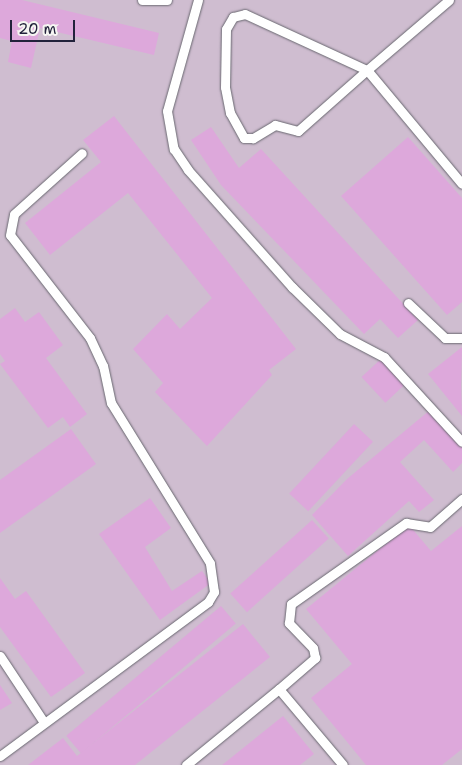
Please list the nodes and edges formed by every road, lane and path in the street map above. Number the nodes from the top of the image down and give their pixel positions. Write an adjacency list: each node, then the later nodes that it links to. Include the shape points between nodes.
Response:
1 (142, 0): 2 (lane)
2 (167, 0)
3 (198, 0): 10 (lane, via 167,111 174,149 194,178 292,287 340,334 384,357)
4 (449, 0): 5 (lane)
5 (367, 70): 5 (lane, via 244,14 233,17 226,29 225,87 230,113 244,138 253,138 275,125 298,131); 7 (lane)
6 (82, 154): 14 (lane, via 14,214 10,235 90,338 103,366 111,403 210,563 216,583 208,602)
7 (462, 184)
8 (408, 303): 9 (lane, via 445,338)
9 (462, 338)
10 (462, 442)
11 (462, 499): 13 (lane, via 430,527 406,523 291,604 289,624 313,648 316,658)
12 (0, 656): 14 (lane)
13 (280, 689): 16 (lane); 17 (lane)
14 (44, 721): 15 (lane)
15 (0, 756)
16 (186, 765)
17 (343, 765)

